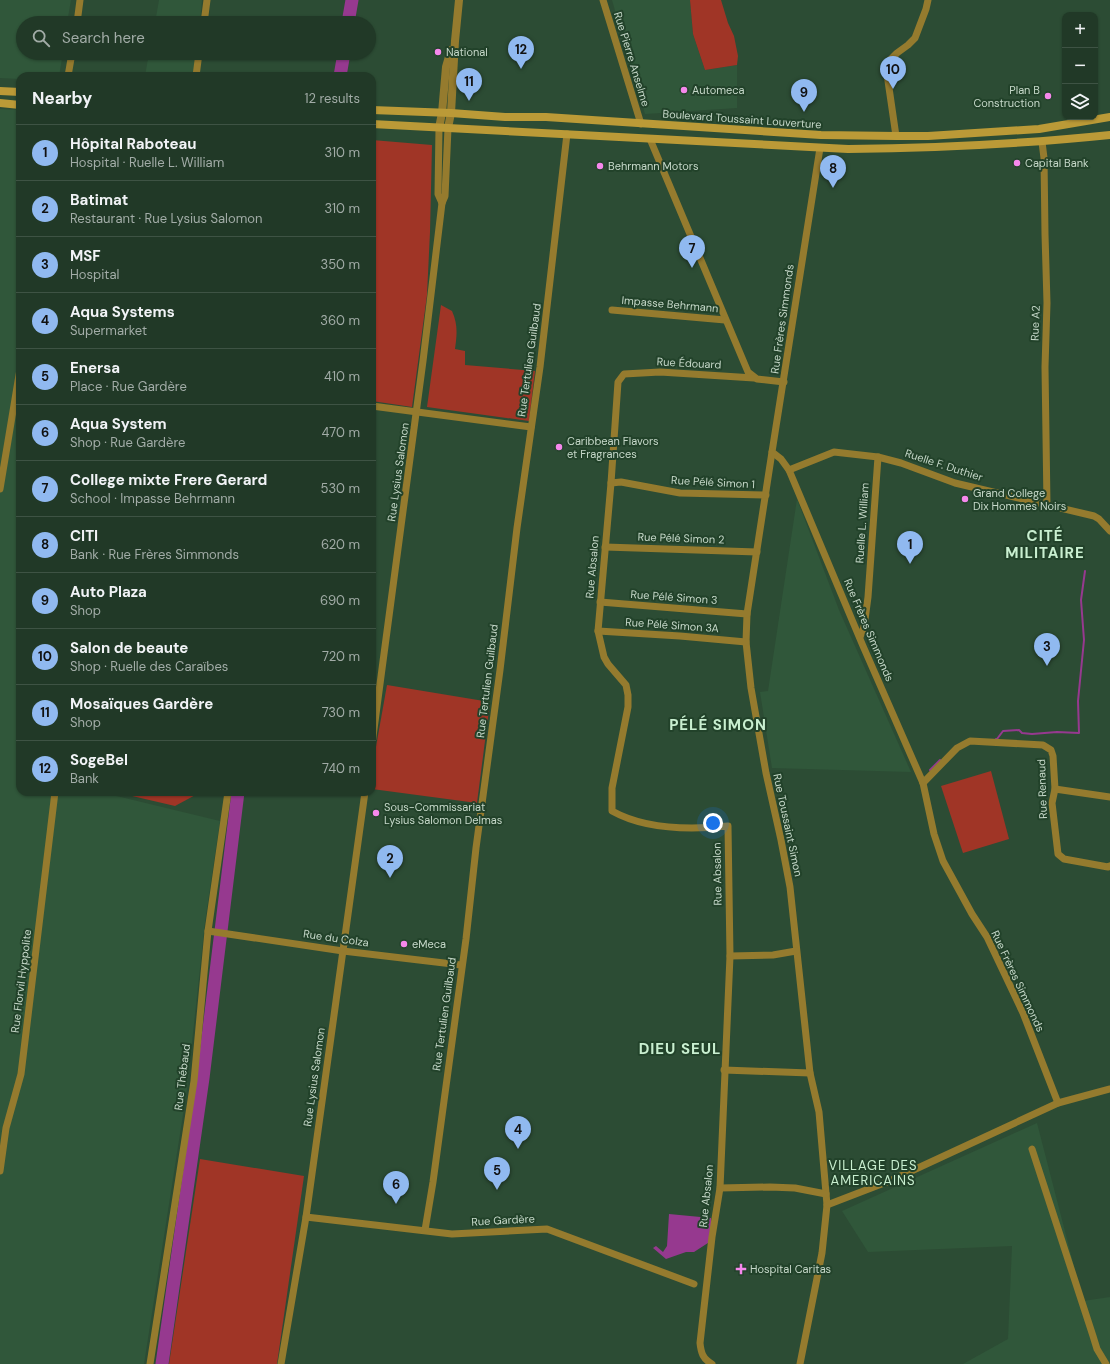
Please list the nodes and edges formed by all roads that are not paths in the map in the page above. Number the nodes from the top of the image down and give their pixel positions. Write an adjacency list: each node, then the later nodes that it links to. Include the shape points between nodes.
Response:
1 (80, 0): 6 (street)
2 (207, 0): 7 (street)
3 (459, 0): 8 (street)
4 (603, 0): 22 (street, Rue Pierre Anselme)
5 (928, 0): 28 (street, via 915,38 889,61 887,74)
6 (78, 16)
7 (205, 16)
8 (455, 40): 18 (street, via 446,67); 19 (street)
9 (71, 60): 11 (street)
10 (198, 60): 12 (street)
11 (69, 72)
12 (197, 72)
13 (0, 91): 14 (main road)
14 (16, 92)
15 (0, 103): 16 (main road)
16 (16, 104)
17 (376, 110): 18 (main road, Boulevard Toussaint Louverture)
18 (442, 113): 19 (main road, Boulevard Toussaint Louverture); 23 (street)
19 (452, 113): 22 (main road, Boulevard Toussaint Louverture); 24 (street)
20 (1110, 117): 28 (main road, Boulevard Toussaint Louverture, via 1039,129)
21 (376, 124): 23 (main road)
22 (641, 124): 26 (main road, Boulevard Toussaint Louverture)
23 (439, 128): 24 (main road); 32 (street, Rue Lysius Salomon, via 438,194)
24 (448, 128): 25 (main road); 32 (street, Rue Lysius Salomon, via 445,196)
25 (567, 134): 29 (main road); 41 (street, Rue Tertulien Guilbaud, via 554,257)
26 (821, 135): 28 (main road, Boulevard Toussaint Louverture); 31 (main road)
27 (1110, 135): 30 (main road)
28 (896, 136)
29 (650, 139): 31 (main road); 34 (street)
30 (1042, 142): 31 (main road, via 911,148); 48 (street, Rue A2, via 1047,303)
31 (820, 148): 37 (street, Rue Frères Simmonds)
32 (442, 203): 40 (street, Rue Lysius Salomon)
33 (612, 310): 34 (street, Impasse Behrmann)
34 (725, 320): 36 (street, via 748,372)
35 (624, 374): 36 (street, Rue Édouard, via 660,372); 45 (street, Rue Absalon, via 618,382)
36 (754, 378): 37 (street, Rue Édouard)
37 (784, 382): 42 (street, Rue Frères Simmonds)
38 (16, 393): 46 (street)
39 (376, 407): 40 (street)
40 (417, 412): 41 (street); 57 (street, Rue Lysius Salomon)
41 (531, 427): 69 (street, Rue Tertulien Guilbaud)
42 (772, 452): 44 (street, Rue Frères Simmonds); 47 (street, Rue Toussaint Simon)
43 (878, 457): 44 (street, Ruelle F. Duthier, via 834,452); 48 (street, Ruelle F. Duthier, via 955,483); 55 (street, Ruelle L. William, via 868,597)
44 (789, 470): 55 (street, Rue Frères Simmonds)
45 (611, 483): 47 (street, Rue Pélé Simon 1, via 621,482 680,493); 50 (street, Rue Absalon)
46 (0, 489)
47 (766, 495): 51 (street, Rue Toussaint Simon)
48 (1047, 505): 49 (street, Ruelle F. Duthier, via 1094,516)
49 (1110, 531)
50 (605, 547): 51 (street, Rue Pélé Simon 2); 52 (street, Rue Absalon)
51 (757, 552): 53 (street, Rue Toussaint Simon)
52 (600, 602): 53 (street, Rue Pélé Simon 3); 54 (street, Rue Absalon)
53 (747, 614): 56 (street, Rue Toussaint Simon)
54 (598, 631): 56 (street, Rue Pélé Simon 3A); 68 (street, Rue Absalon, via 604,657 626,685 628,695 628,707 612,788 612,811 623,817 658,826 728,826)
55 (860, 637): 58 (street, Rue Frères Simmonds)
56 (746, 642): 67 (street, Rue Toussaint Simon, via 766,773 790,887)
57 (376, 714)
58 (924, 783): 59 (street, Rue Renaud, via 957,748 970,740 1043,745 1051,750 1053,756); 73 (street, Rue Frères Simmonds, via 934,834 943,861 987,937 1023,1013)
59 (1055, 789): 63 (street); 64 (street, Rue Renaud, via 1052,803 1058,854 1064,859)
60 (55, 796): 75 (street, Rue Florvil Hyppolite, via 21,1074 6,1128)
61 (227, 796): 65 (street, Rue Thébaud)
62 (364, 796): 66 (street, Rue Lysius Salomon)
63 (1110, 797)
64 (1110, 866)
65 (210, 931): 66 (street, Rue du Colza); 82 (street, Rue Thébaud, via 194,1082)
66 (343, 951): 69 (street, Rue du Colza); 79 (street, Rue Lysius Salomon)
67 (796, 951): 68 (street, via 773,955); 71 (street, Rue Toussaint Simon)
68 (730, 956): 70 (street, Rue Absalon)
69 (461, 965): 80 (street, Rue Tertulien Guilbaud, via 434,1182)
70 (724, 1070): 71 (street); 76 (street, Rue Absalon)
71 (810, 1073): 77 (street, Rue Toussaint Simon, via 819,1112)
72 (1110, 1089): 73 (street)
73 (1058, 1103): 78 (street, via 892,1180)
74 (1032, 1149): 86 (street, via 1097,1349)
75 (0, 1171)
76 (720, 1188): 77 (street, via 795,1188); 84 (street, Rue Absalon, via 700,1343 704,1358)
77 (826, 1194): 78 (street, Rue Toussaint Simon)
78 (827, 1205): 85 (street, Rue Toussaint Simon, via 822,1253)
79 (306, 1217): 80 (street, Rue Gardère); 83 (street, Rue Lysius Salomon)
80 (425, 1230): 81 (street, Rue Gardère, via 452,1234 547,1229)
81 (694, 1284)
82 (150, 1364)
83 (281, 1364)
84 (712, 1364)
85 (800, 1364)
86 (1106, 1364)

